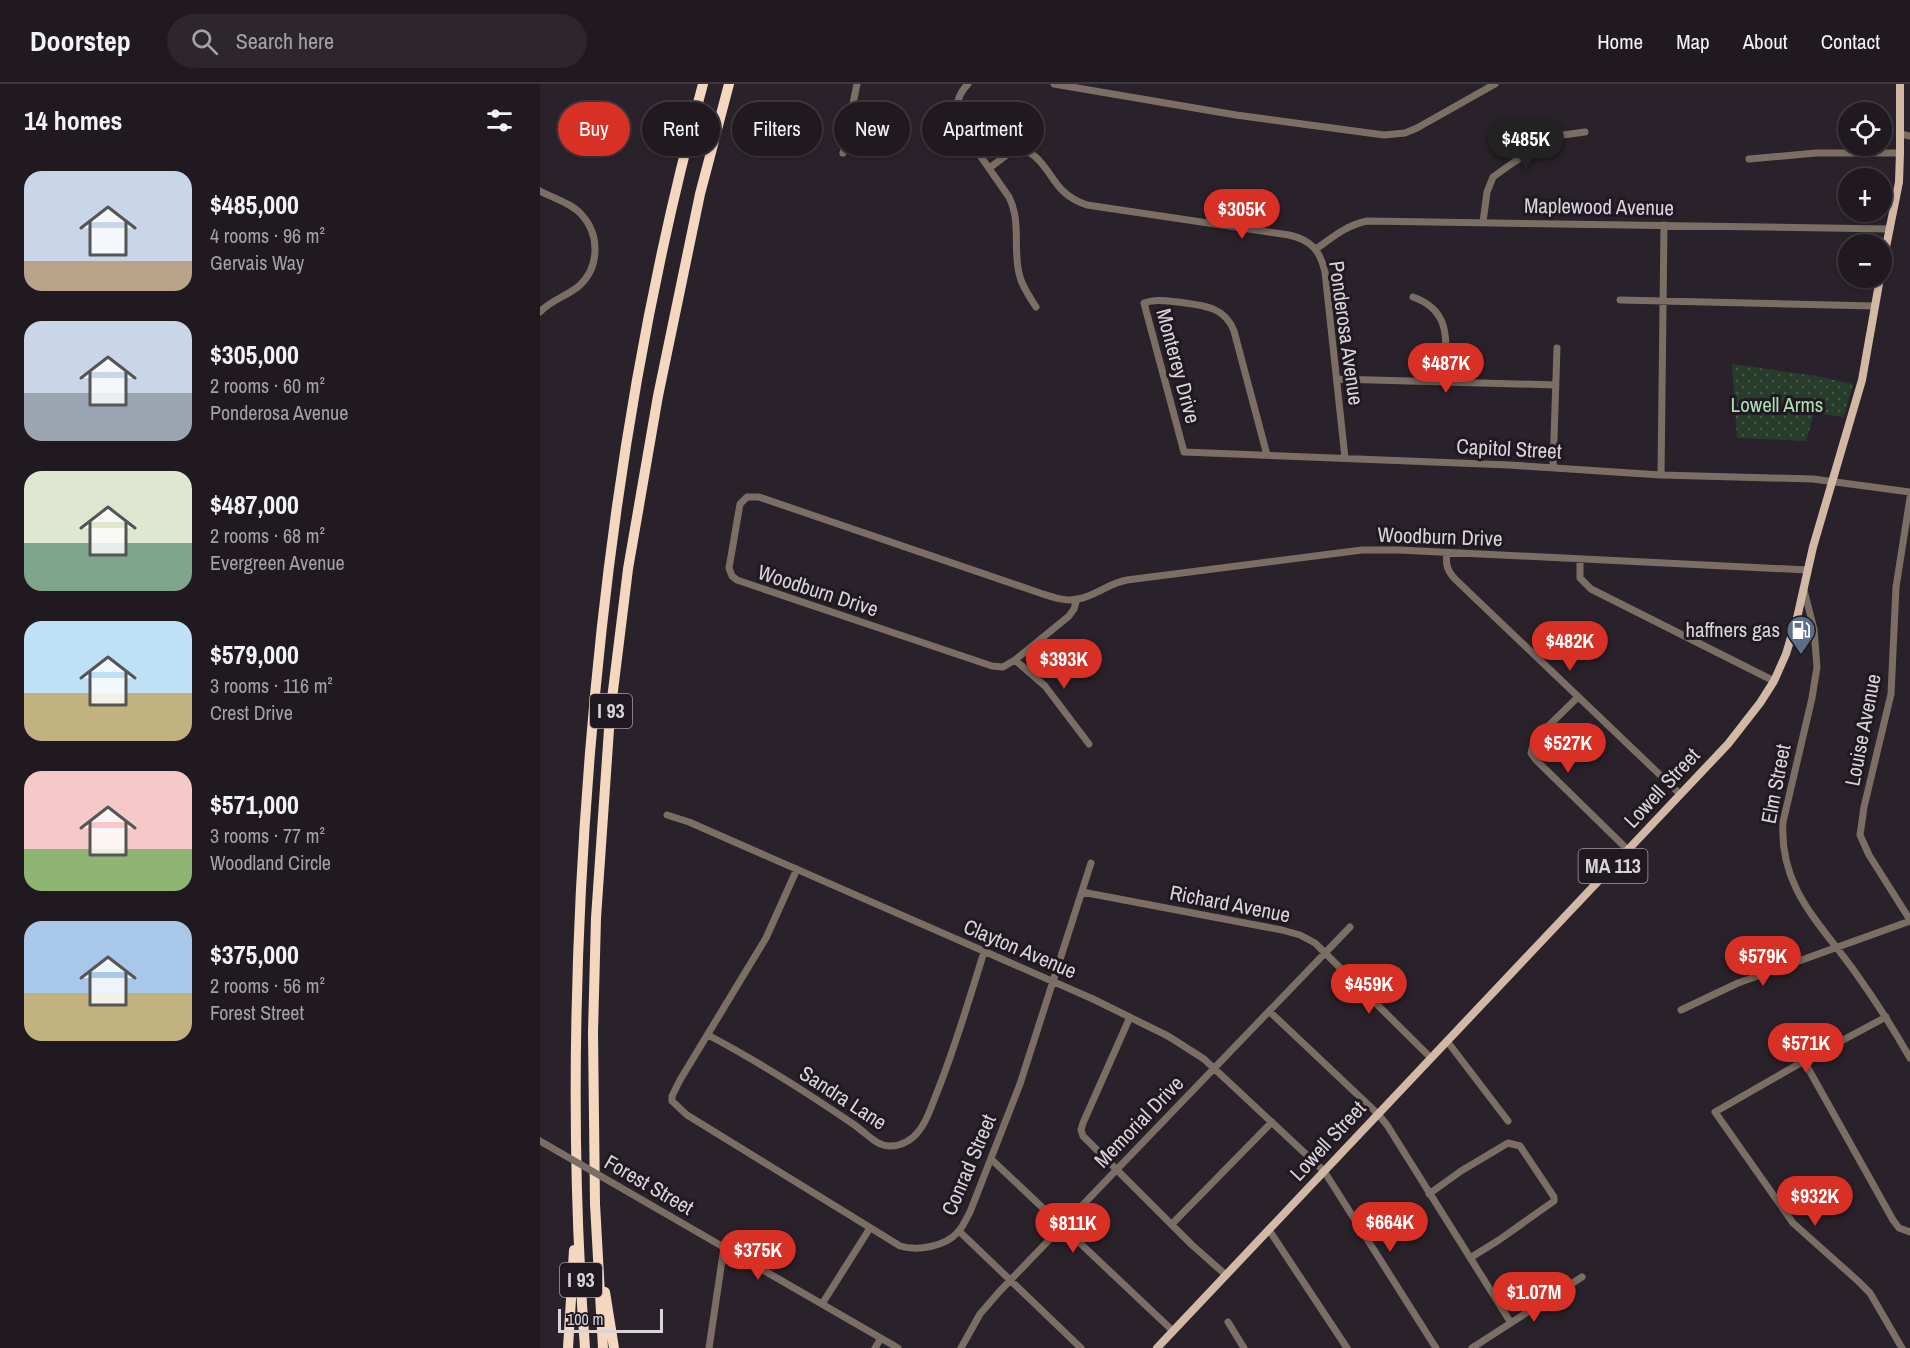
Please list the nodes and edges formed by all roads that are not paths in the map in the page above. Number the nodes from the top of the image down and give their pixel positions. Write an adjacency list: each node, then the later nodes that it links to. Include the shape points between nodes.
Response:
1 (703, 84): 78 (highway, I 93, via 644,338 600,630 578,951)
2 (729, 84): 82 (highway, I 93, via 673,321 619,631 596,918 592,1090)
3 (857, 84): 8 (street)
4 (968, 84): 13 (street, via 959,97 958,120)
5 (1054, 84): 6 (street, via 1384,135 1417,128)
6 (1495, 84)
7 (1900, 84): 10 (main road)
8 (853, 102)
9 (1585, 132): 15 (street, via 1563,135 1493,177)
10 (1905, 135): 11 (main road)
11 (1900, 153): 12 (street, via 1816,153); 17 (main road)
12 (1749, 159)
13 (989, 168): 19 (street, Ponderosa Avenue, via 1011,153 1025,151 1037,158 1061,190 1088,205 1289,235 1306,240); 24 (street, via 1013,205 1019,272)
14 (540, 191): 26 (street, via 580,213 592,231 596,252 585,279)
15 (1483, 222): 16 (street, Maplewood Avenue); 19 (street, Maplewood Avenue, via 1367,221 1345,228)
16 (1664, 225): 17 (street, Maplewood Avenue); 23 (street)
17 (1890, 229): 18 (main road)
18 (1889, 234)
19 (1316, 249): 28 (street, Ponderosa Avenue, via 1325,272)
20 (1878, 288): 25 (main road, Lowell Street / MA 113)
21 (1413, 297): 29 (street, via 1436,310 1445,327)
22 (1620, 300): 23 (street)
23 (1663, 301): 25 (street); 35 (street)
24 (1036, 306)
25 (1874, 306): 36 (main road, Lowell Street / MA 113, via 1862,380)
26 (540, 312)
27 (1557, 348): 30 (street)
28 (1337, 378): 29 (street); 33 (street, Ponderosa Avenue)
29 (1444, 382): 30 (street)
30 (1556, 385): 34 (street)
31 (1184, 452): 32 (street, Capitol Street); 32 (street, Monterey Drive, via 1144,303 1152,301 1206,306 1229,321)
32 (1267, 455): 33 (street, Capitol Street)
33 (1346, 458): 34 (street, Capitol Street)
34 (1553, 468): 35 (street, Capitol Street)
35 (1661, 474): 36 (street, Capitol Street)
36 (1833, 480): 37 (street, Capitol Street); 41 (main road, Lowell Street / MA 113)
37 (1910, 492)
38 (1910, 498): 54 (street, Louise Avenue, via 1896,587 1891,694 1860,835)
39 (1447, 553): 40 (street, Woodburn Drive); 43 (street, Woodburn Drive, via 1345,552 1118,582); 46 (street, via 1446,566 1451,576)
40 (1580, 559): 41 (street, Woodburn Drive); 45 (street, via 1580,578 1591,589)
41 (1808, 570): 42 (main road, Lowell Street / MA 113)
42 (1804, 590): 45 (main road, Lowell Street / MA 113); 56 (street, Elm Street, via 1814,629 1817,667 1783,822 1783,852 1802,901)
43 (1077, 599): 44 (street, via 1069,616); 44 (street, Woodburn Drive, via 1040,593 755,496 741,502 730,565 736,580 992,666 1003,667)
44 (1015, 660): 47 (street, via 1045,686)
45 (1774, 681): 48 (main road, Lowell Street / MA 113, via 1728,744)
46 (1578, 697): 48 (street); 50 (street, via 1534,740 1531,753)
47 (1089, 744)
48 (1680, 794): 50 (main road, Lowell Street / MA 113)
49 (667, 815): 52 (street, Clayton Avenue)
50 (1628, 850): 65 (main road, Lowell Street / MA 113)
51 (1091, 863): 53 (street, Conrad Street)
52 (797, 869): 57 (street, Clayton Avenue); 64 (street, via 766,938)
53 (1082, 892): 58 (street, Richard Avenue, via 1291,932); 59 (street, Conrad Street)
54 (1910, 920): 56 (street)
55 (1350, 927): 58 (street, Memorial Drive)
56 (1836, 946): 60 (street, via 1738,983); 63 (street, Elm Street)
57 (984, 952): 59 (street, Clayton Avenue); 64 (street, Sandra Lane, via 948,1065 926,1118 910,1140 899,1145 888,1147 877,1142 795,1086)
58 (1325, 953): 61 (street, Memorial Drive); 66 (street, Richard Avenue)
59 (1054, 982): 62 (street, Clayton Avenue); 74 (street, Conrad Street)
60 (1681, 1010)
61 (1269, 1011): 69 (street, Memorial Drive); 70 (street)
62 (1130, 1017): 69 (street, Clayton Avenue, via 1186,1047); 75 (street, via 1081,1130)
63 (1886, 1017): 67 (street, Elm Street); 68 (street)
64 (708, 1035): 81 (street, Conrad Street, via 672,1101 687,1115)
65 (1447, 1041): 66 (main road, Lowell Street / MA 113); 71 (street)
66 (1431, 1058): 70 (main road, Lowell Street / MA 113)
67 (1910, 1058)
68 (1803, 1061): 85 (street, via 1893,1220 1899,1228); 110 (street, via 1715,1112 1793,1223 1870,1293)
69 (1214, 1068): 72 (street, Clayton Avenue); 75 (street, Memorial Drive)
70 (1378, 1114): 76 (main road, Lowell Street / MA 113); 77 (street)
71 (1509, 1121)
72 (1272, 1122): 76 (street, Clayton Avenue); 79 (street)
73 (540, 1141): 86 (street, Forest Street, bridge)
74 (991, 1159): 80 (street); 84 (street, Conrad Street)
75 (1116, 1169): 79 (street); 80 (street, Memorial Drive)
76 (1324, 1171): 83 (main road, Lowell Street / MA 113); 108 (street, Clayton Avenue)
77 (1429, 1194): 87 (street); 87 (street, via 1508,1143 1520,1146 1554,1197 1554,1202)
78 (578, 1211): 96 (highway); 97 (highway, I 93)
79 (1172, 1224): 88 (street)
80 (1062, 1226): 90 (street, Memorial Drive); 94 (street)
81 (870, 1228): 84 (street, Conrad Street, via 908,1248 944,1242); 91 (street)
82 (596, 1230): 98 (highway, I 93); 99 (highway)
83 (1269, 1230): 88 (main road, Lowell Street / MA 113); 107 (street)
84 (959, 1231): 90 (street)
85 (1910, 1232)
86 (724, 1247): 91 (street, Forest Street); 100 (street)
87 (1470, 1258): 93 (street)
88 (1226, 1275): 94 (main road, Lowell Street / MA 113)
89 (1582, 1277): 93 (street)
90 (1010, 1280): 103 (street, Memorial Drive, via 980,1314); 104 (street)
91 (822, 1304): 95 (street, Forest Street)
92 (1228, 1322): 106 (street)
93 (1511, 1323): 109 (street)
94 (1173, 1331): 105 (main road, Lowell Street / MA 113)
95 (881, 1338): 101 (street); 102 (street, Forest Street)
96 (568, 1348)
97 (585, 1348)
98 (603, 1348)
99 (614, 1348)
100 (709, 1348)
101 (875, 1348)
102 (898, 1348)
103 (961, 1348)
104 (1081, 1348)
105 (1157, 1348)
106 (1244, 1348)
107 (1347, 1348)
108 (1436, 1348)
109 (1472, 1348)
110 (1902, 1348)

